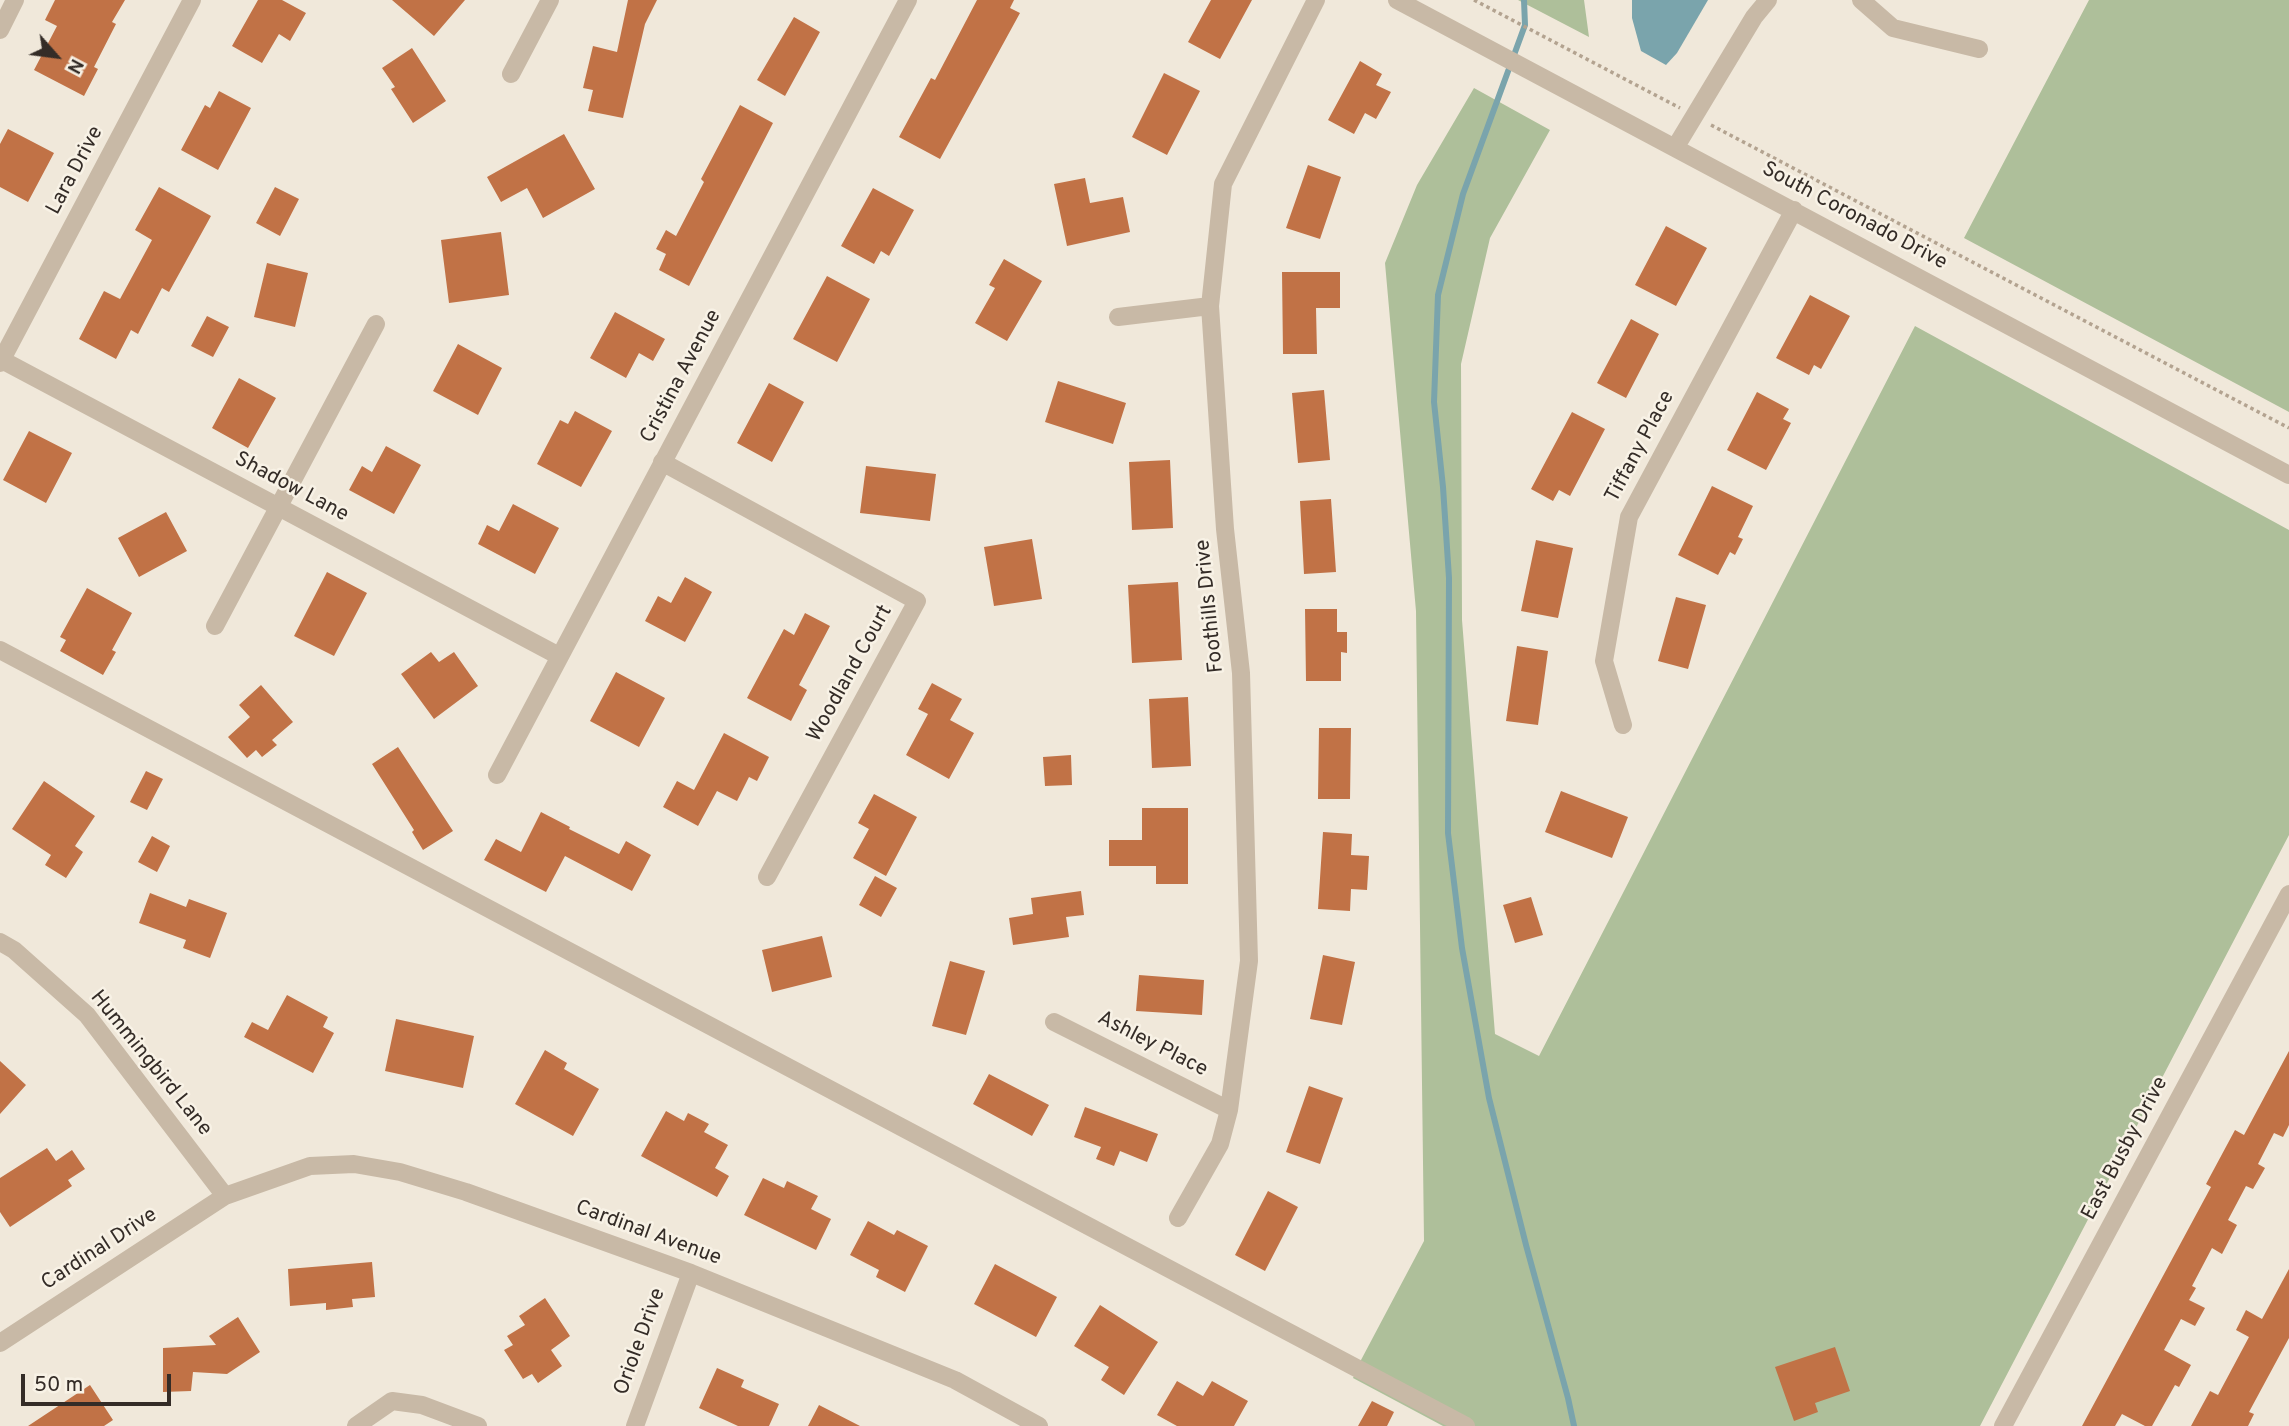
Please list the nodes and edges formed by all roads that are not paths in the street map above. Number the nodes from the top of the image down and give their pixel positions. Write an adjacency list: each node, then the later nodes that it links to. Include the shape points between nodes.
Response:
1 (15, 0): 9 (street)
2 (192, 0): 17 (street, Lara Drive)
3 (550, 0): 11 (street)
4 (908, 0): 18 (street, Cristina Avenue)
5 (1317, 0): 14 (street, Foothills Drive, via 1223,184)
6 (1397, 0): 12 (street, South Coronado Drive)
7 (1768, 0): 12 (street)
8 (1861, 0): 10 (street, via 1894,28)
9 (0, 30)
10 (1979, 49)
11 (511, 74)
12 (1675, 148): 13 (street, South Coronado Drive)
13 (1794, 210): 19 (street, South Coronado Drive); 24 (street, Tiffany Place, via 1629,517 1604,661)
14 (1210, 306): 15 (street); 30 (street, Foothills Drive, via 1241,673 1249,961)
15 (1118, 317)
16 (376, 324): 20 (street)
17 (1, 362): 20 (street, Shadow Lane)
18 (662, 462): 23 (street, Cristina Avenue); 26 (street, Woodland Court, via 917,601)
19 (2289, 475)
20 (278, 507): 21 (street); 23 (street, Shadow Lane)
21 (215, 626)
22 (0, 650): 39 (street)
23 (559, 656): 25 (street, Cristina Avenue)
24 (1623, 726)
25 (496, 775)
26 (767, 877)
27 (2289, 894): 40 (street, East Busby Drive)
28 (0, 942): 31 (street, Hummingbird Lane, via 87,1015)
29 (1054, 1022): 30 (street, Ashley Place)
30 (1229, 1110): 32 (street, Foothills Drive, via 1220,1144)
31 (225, 1196): 33 (street, Cardinal Avenue, via 310,1166 354,1164 466,1192); 34 (street, Cardinal Drive)
32 (1178, 1218)
33 (691, 1273): 37 (street, Oriole Drive); 38 (street, Cardinal Avenue, via 955,1380)
34 (0, 1343)
35 (356, 1426): 36 (street, via 392,1401 422,1405)
36 (478, 1426)
37 (635, 1426)
38 (1039, 1426)
39 (1465, 1426)
40 (2003, 1426)

